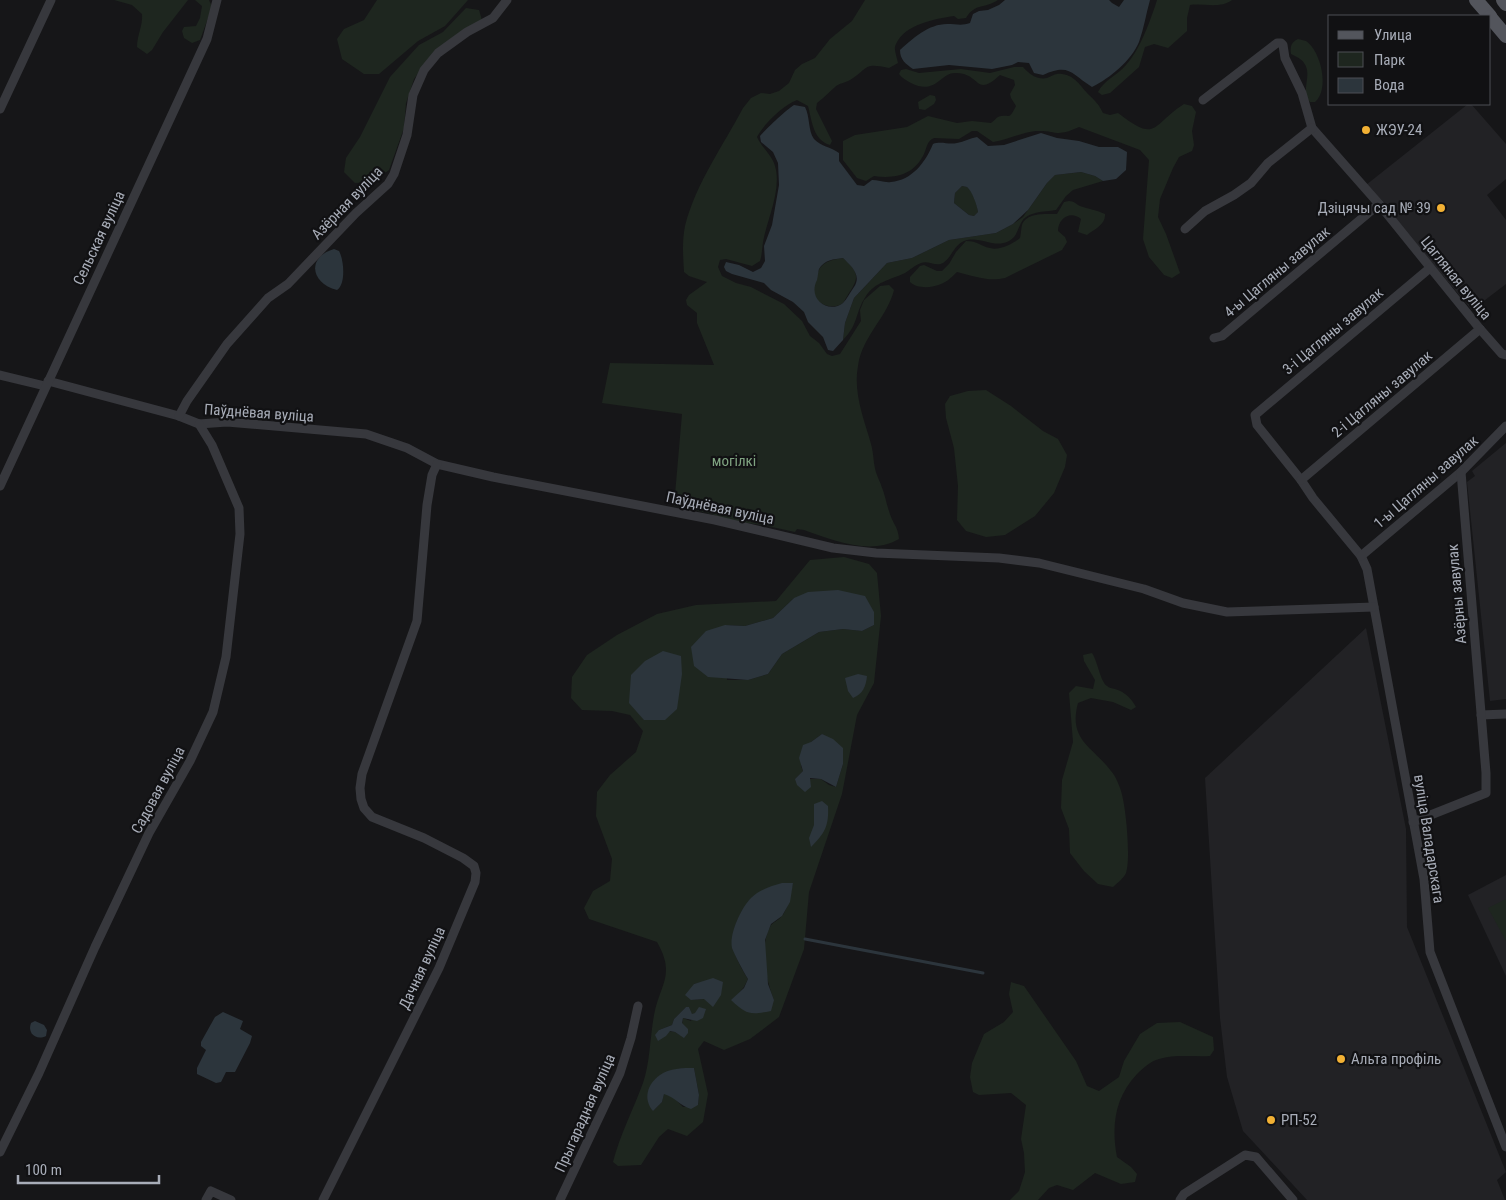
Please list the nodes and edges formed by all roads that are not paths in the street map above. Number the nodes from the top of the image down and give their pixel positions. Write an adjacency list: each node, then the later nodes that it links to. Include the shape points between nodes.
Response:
1 (51, 0): 11 (street)
2 (217, 0): 20 (street, Сельская вуліца, via 207,40)
3 (507, 0): 21 (street, Азёрная вуліца, via 492,18 438,53 424,70 413,95 407,135 388,184 288,284 268,298 227,344)
4 (1476, 0): 7 (main road)
5 (1503, 0): 6 (main road)
6 (1506, 4)
7 (1489, 15)
8 (1491, 17): 9 (main road)
9 (1506, 36)
10 (1203, 100): 12 (street, Цагляная вуліца, via 1281,43 1302,93)
11 (0, 109)
12 (1312, 128): 13 (street, Цагляная вуліца); 14 (street, via 1268,162 1251,183 1205,211)
13 (1379, 204): 15 (street, Цагляная вуліца); 17 (street, 4-ы Цагляны завулак, via 1222,336)
14 (1184, 229)
15 (1430, 268): 16 (street, Цагляная вуліца); 26 (street, 3-і Цагляны завулак, via 1255,415 1257,425)
16 (1480, 329): 18 (street, Цагляная вуліца); 26 (street, 2-і Цагляны завулак)
17 (1214, 338)
18 (1506, 355)
19 (0, 375): 20 (street, Паўднёвая вуліца)
20 (46, 384): 21 (street, Паўднёвая вуліца); 27 (street, Сельская вуліца)
21 (179, 416): 22 (street, Паўднёвая вуліца)
22 (199, 424): 24 (street, Паўднёвая вуліца, via 227,422 366,434 407,448); 35 (street, Садовая вуліца, via 212,445 239,508 240,534 226,657 213,712 145,842)
23 (1506, 426): 25 (street, 1-ы Цагляны завулак)
24 (437, 464): 29 (street, Паўднёвая вуліца, via 715,520 833,548 876,554 999,558 1038,563 1144,589 1182,603 1227,612); 38 (street, Дачная вуліца, via 427,505 417,621 362,774 360,788 364,808 372,817 463,858 474,866 475,882 439,968)
25 (1461, 472): 28 (street, 1-ы Цагляны завулак); 31 (street, Азёрны завулак)
26 (1301, 480): 28 (street)
27 (0, 486)
28 (1361, 556): 29 (street, вуліца Валадарскага, via 1367,569)
29 (1374, 607): 32 (street, вуліца Валадарскага)
30 (1506, 714): 31 (street)
31 (1481, 715): 32 (street, Азёрны завулак, via 1486,793)
32 (1413, 822): 34 (street, вуліца Валадарскага, via 1424,879 1430,952)
33 (638, 1006): 39 (street, Прыгарадная вуліца, via 620,1074)
34 (1506, 1147)
35 (0, 1152)
36 (206, 1200): 37 (street, via 211,1191)
37 (231, 1200)
38 (323, 1200)
39 (560, 1200)
40 (1180, 1200): 41 (street, via 1184,1194 1245,1156 1256,1157)
41 (1293, 1200)

